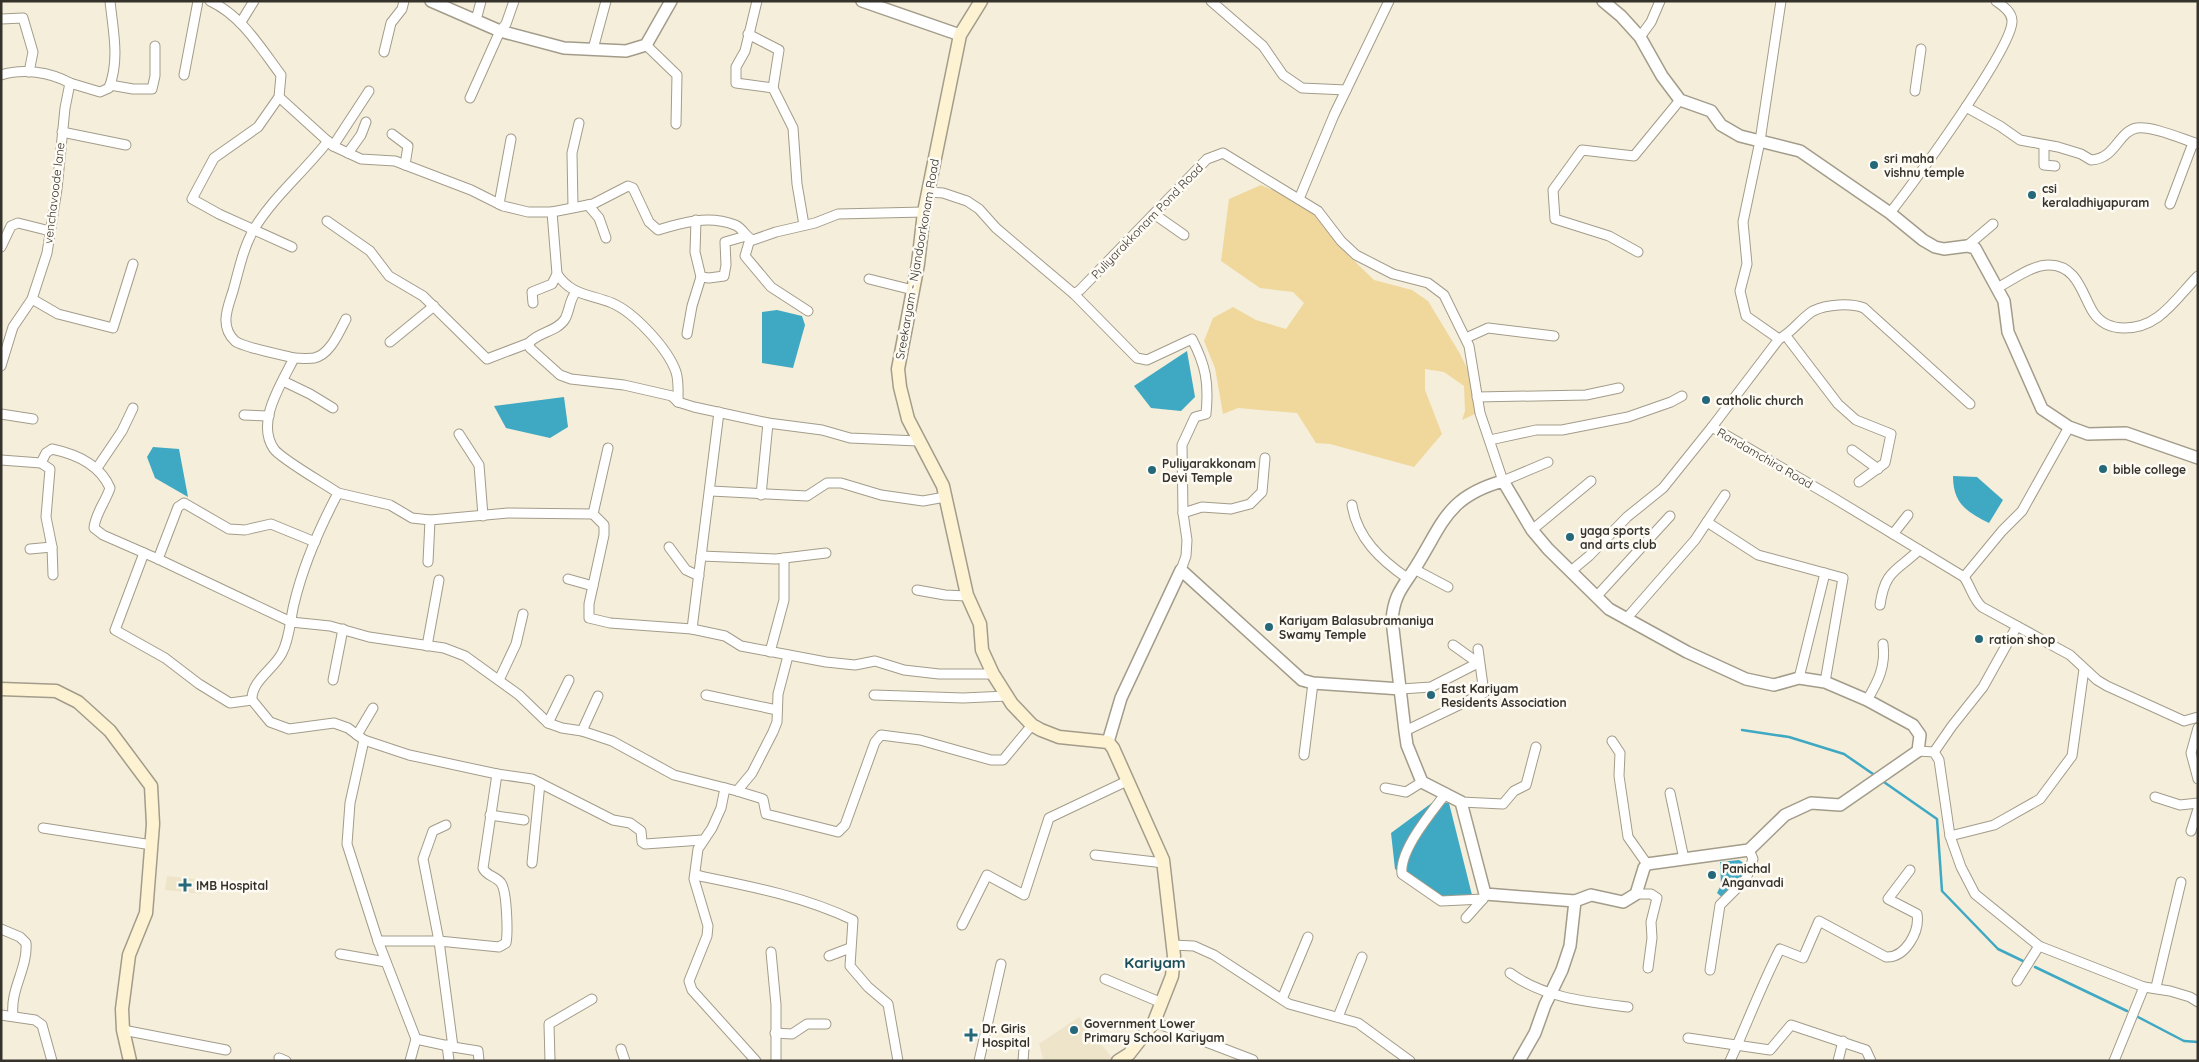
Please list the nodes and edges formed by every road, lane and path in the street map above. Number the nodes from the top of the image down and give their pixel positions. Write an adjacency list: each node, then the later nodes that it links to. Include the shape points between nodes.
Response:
1 (110, 1): 36 (street, via 116,58)
2 (198, 1): 34 (street)
3 (210, 1): 22 (street)
4 (254, 1): 22 (street)
5 (404, 1): 31 (street, via 391,23)
6 (431, 1): 21 (street)
7 (481, 1): 21 (street)
8 (514, 1): 23 (street)
9 (606, 1): 29 (street)
10 (671, 1): 27 (street)
11 (756, 1): 24 (street)
12 (862, 1): 25 (street)
13 (981, 1): 25 (main road, Sreekaryam - Njandoorkonam Road)
14 (1211, 1): 38 (street, via 1263,46 1284,75 1302,88)
15 (1389, 1): 38 (street)
16 (1603, 1): 26 (street)
17 (1660, 1): 26 (street)
18 (1780, 1): 51 (street)
19 (1996, 1): 44 (street, via 2010,12 2013,24 1998,57)
20 (1, 19): 32 (street, via 23,18 32,52)
21 (476, 20): 23 (street)
22 (241, 22): 41 (street, via 281,75)
23 (500, 31): 29 (street, via 564,48); 42 (street)
24 (748, 34): 37 (street, via 779,50); 37 (street, via 745,51 736,67 736,84)
25 (960, 35): 59 (main road, Sreekaryam - Njandoorkonam Road)
26 (1640, 37): 43 (street)
27 (646, 45): 29 (street, via 626,51); 47 (street, via 677,75)
28 (155, 46): 36 (street, via 152,89)
29 (593, 49)
30 (1921, 49): 39 (street)
31 (384, 52)
32 (29, 72): 33 (street, via 16,70); 35 (street, via 59,77)
33 (1, 74)
34 (184, 75)
35 (70, 83): 36 (street, via 100,92); 48 (street, venchavoode lane)
36 (110, 85)
37 (773, 88): 72 (street, via 793,128 796,184)
38 (1346, 90): 60 (street)
39 (1915, 90)
40 (369, 91): 52 (street)
41 (279, 97): 52 (street); 73 (street, via 258,127 214,158 192,199)
42 (470, 98)
43 (1680, 100): 51 (street, via 1711,111 1728,131); 81 (street, via 1634,156 1582,150 1554,190 1556,219 1609,236)
44 (1966, 107): 55 (street, via 2020,140); 67 (street)
45 (366, 122): 56 (street)
46 (579, 123): 64 (street, via 572,153)
47 (676, 124)
48 (62, 132): 54 (street); 74 (street, venchavoode lane)
49 (392, 134): 57 (street, via 408,146)
50 (511, 139): 61 (street)
51 (1760, 141): 67 (street, via 1800,151); 98 (street, via 1743,222 1747,264 1740,291 1746,316)
52 (330, 143): 56 (street); 73 (street, via 283,191)
53 (2196, 143): 55 (street, via 2138,128 2130,130 2105,157 2091,160 2081,154); 62 (street)
54 (126, 145)
55 (2044, 145): 58 (street, via 2044,166)
56 (348, 153): 57 (street, via 361,159)
57 (405, 165): 61 (street)
58 (2055, 166)
59 (928, 192): 66 (main road, Sreekaryam - Njandoorkonam Road); 90 (street, via 967,201 979,209 996,228)
60 (1299, 199): 68 (street, Puliyarakkonam Pond Road, via 1223,153 1207,159); 99 (street, via 1318,211 1356,255 1393,274 1428,283 1444,295)
61 (499, 204): 65 (street, via 528,212)
62 (2170, 204)
63 (588, 205): 64 (street); 70 (street, via 628,186 634,188 649,222 658,230 686,220); 76 (street, via 599,218)
64 (573, 208): 65 (street)
65 (552, 212): 83 (street)
66 (924, 212): 72 (street, via 838,214); 88 (main road, Sreekaryam - Njandoorkonam Road)
67 (1890, 213): 78 (street, via 1935,247)
68 (1154, 214): 75 (street); 90 (street, Puliyarakkonam Pond Road)
69 (327, 220): 93 (street, via 370,251 389,276 424,296)
70 (696, 220): 77 (street, via 733,224); 85 (street, via 695,252)
71 (1993, 224): 78 (street)
72 (804, 225): 77 (street)
73 (254, 230): 80 (street); 102 (street, via 242,256 225,313 228,332 236,342)
74 (50, 231): 79 (street, via 18,223 11,226); 91 (street, venchavoode lane, via 47,253)
75 (1184, 235)
76 (606, 238)
77 (748, 238): 85 (street, via 725,242 724,276); 94 (street, via 745,256 771,287)
78 (1967, 246): 87 (street, via 1975,248)
79 (1, 247)
80 (292, 247)
81 (1638, 252)
82 (133, 264): 91 (street, via 113,328 74,320)
83 (557, 274): 89 (street, via 564,285); 92 (street, via 552,284 532,292)
84 (2198, 276): 87 (street, via 2159,316 2127,330 2104,322 2094,314 2082,286 2073,275 2058,267 2038,266)
85 (701, 277): 96 (street)
86 (869, 279): 88 (street)
87 (1997, 288): 119 (street, via 2004,300 2008,332 2042,409)
88 (913, 290): 122 (main road, Sreekaryam - Njandoorkonam Road, via 898,369 903,405)
89 (576, 292): 101 (street, via 564,320); 108 (street, via 627,311 670,357 677,374)
90 (1074, 294): 141 (street, via 1137,358 1148,360 1192,338 1204,362 1208,389 1206,414 1195,416 1182,445)
91 (32, 298): 103 (street, venchavoode lane, via 13,327)
92 (533, 303)
93 (434, 306): 100 (street); 101 (street, via 487,359)
94 (808, 311)
95 (346, 319): 102 (street, via 325,351 315,358)
96 (687, 334)
97 (1554, 336): 99 (street, via 1488,328)
98 (1783, 337): 109 (street, via 1814,311 1849,304 1864,308); 118 (street); 131 (street, via 1838,404 1856,420 1891,434 1886,463)
99 (1466, 338): 107 (street)
100 (390, 342)
101 (529, 343): 108 (street, via 530,348 554,370 571,379 624,385 672,396)
102 (294, 358): 104 (street)
103 (1, 366)
104 (283, 381): 111 (street); 115 (street)
105 (1619, 388): 107 (street, via 1586,395)
106 (1682, 396): 121 (street, via 1628,416)
107 (1477, 397): 121 (street)
108 (678, 402): 112 (street)
109 (1970, 404)
110 (133, 408): 130 (street)
111 (332, 408)
112 (719, 412): 117 (street); 135 (street)
113 (1, 414): 116 (street)
114 (244, 415): 115 (street)
115 (269, 416): 136 (street, via 268,435 275,450)
116 (33, 419)
117 (768, 423): 122 (street, via 822,430 850,438); 137 (street)
118 (1712, 427): 149 (street, Randamchira Road); 162 (street, Randamchira Road, via 1663,488 1627,517)
119 (2069, 427): 126 (street, via 2088,434 2126,433); 167 (street, via 2022,511)
120 (458, 434): 144 (street, via 479,465)
121 (1490, 440): 133 (street)
122 (918, 441): 139 (main road, Sreekaryam - Njandoorkonam Road, via 943,486)
123 (608, 448): 142 (street)
124 (1852, 450): 131 (street)
125 (1264, 458): 141 (street, via 1262,492 1250,504 1231,509 1202,507)
126 (2198, 458)
127 (1, 460): 129 (street)
128 (1548, 462): 133 (street)
129 (41, 463): 130 (street, via 52,449); 151 (street, via 50,469 46,517)
130 (97, 468): 155 (street, via 106,477 110,488 106,502 94,521 94,528)
131 (1878, 469): 134 (street)
132 (1591, 481): 148 (street)
133 (1503, 482): 148 (street); 163 (street, via 1468,496 1448,512)
134 (1859, 482)
135 (711, 491): 137 (street); 157 (street)
136 (338, 493): 146 (street, via 390,505 412,518); 150 (street)
137 (761, 495): 139 (street, via 807,496 827,483 841,483 881,495 916,500)
138 (1725, 495): 147 (street)
139 (944, 497): 173 (main road, Sreekaryam - Njandoorkonam Road)
140 (1352, 505): 163 (street, via 1354,519 1367,542 1388,565)
141 (1183, 513): 161 (street, via 1187,540)
142 (593, 514): 144 (street, via 508,513); 170 (street, via 604,525)
143 (1908, 515): 149 (street)
144 (483, 516): 146 (street)
145 (1670, 516): 174 (street)
146 (430, 520): 160 (street)
147 (1706, 522): 164 (street, via 1758,555); 177 (street, via 1695,540)
148 (1532, 530): 162 (street)
149 (1893, 534): 154 (street, Randamchira Road)
150 (315, 542): 158 (street, via 271,524 245,530 229,529 184,503 178,507); 178 (street)
151 (52, 547): 153 (street); 165 (street)
152 (668, 547): 166 (street, via 686,570)
153 (30, 549)
154 (1919, 550): 167 (street, Randamchira Road); 175 (street, via 1889,574)
155 (144, 553): 158 (street); 202 (street, via 115,630 165,658 230,703)
156 (826, 553): 159 (street)
157 (701, 556): 159 (street); 166 (street)
158 (158, 558): 178 (street)
159 (784, 558): 186 (street, via 784,600)
160 (428, 562)
161 (1181, 570): 195 (street, via 1302,680); 214 (street, via 1121,698)
162 (1571, 571): 174 (street)
163 (1411, 573): 171 (street); 197 (street, via 1396,597 1393,613)
164 (1825, 573): 190 (street); 194 (street, via 1843,578)
165 (53, 575)
166 (699, 576): 181 (street)
167 (1964, 577): 179 (street, via 1977,603)
168 (568, 579): 170 (street)
169 (439, 580): 184 (street)
170 (593, 586): 181 (street, via 589,618 610,623)
171 (1448, 587)
172 (917, 590): 173 (street)
173 (967, 596): 189 (main road, Sreekaryam - Njandoorkonam Road, via 980,624 982,650)
174 (1596, 597): 177 (street)
175 (1880, 605)
176 (523, 614): 192 (street, via 516,644)
177 (1626, 619): 190 (street, via 1746,680 1774,685)
178 (291, 622): 180 (street); 202 (street, via 282,653 256,684)
179 (2018, 626): 188 (street, via 2070,654); 217 (street, via 1983,687)
180 (342, 629): 184 (street, via 369,637); 191 (street)
181 (692, 629): 186 (street, via 725,636 741,646)
182 (1883, 644): 203 (street, via 1885,654 1881,678)
183 (1453, 645): 197 (street, via 1470,656 1474,665 1431,687)
184 (427, 646): 192 (street, via 465,656)
185 (1478, 649): 211 (street, via 1484,693)
186 (770, 652): 187 (street)
187 (788, 656): 189 (street, via 855,665 875,661 904,670 940,674); 205 (street)
188 (2084, 669): 206 (street, via 2106,686 2174,718 2184,721); 238 (street, via 2072,756 2040,799 1994,825)
189 (993, 674): 201 (main road, Sreekaryam - Njandoorkonam Road)
190 (1799, 678): 194 (street)
191 (333, 680)
192 (499, 680): 207 (street)
193 (569, 680): 207 (street)
194 (1825, 682): 203 (street)
195 (1313, 683): 197 (street); 218 (street)
196 (1, 689): 240 (main road, via 56,691 78,702 110,730 151,786)
197 (1401, 689): 211 (street)
198 (706, 695): 205 (street)
199 (874, 695): 201 (street)
200 (598, 696): 210 (street)
201 (1007, 696): 208 (main road, Sreekaryam - Njandoorkonam Road)
202 (252, 700): 212 (street, via 270,722 289,729 334,723 348,728)
203 (1867, 700): 216 (street, via 1913,725 1920,735)
204 (373, 708): 212 (street)
205 (777, 710): 226 (street, via 777,722 767,747)
206 (2198, 716)
207 (548, 722): 210 (street, via 562,728)
208 (1032, 725): 214 (main road, Sreekaryam - Njandoorkonam Road, via 1059,737); 226 (street, via 1003,760 991,760 920,740 881,735 875,742 845,825 838,832 766,814 763,799)
209 (2198, 728): 220 (street, via 2192,753)
210 (582, 730): 224 (street, via 628,749 674,774)
211 (1405, 731): 223 (street)
212 (360, 738): 219 (street, via 409,755); 257 (street, via 347,844)
213 (1612, 741): 246 (street, via 1620,753 1619,776 1628,837)
214 (1108, 742): 221 (main road, via 1118,755)
215 (1536, 747): 230 (street, via 1526,785 1514,791 1503,804)
216 (1918, 751): 217 (street); 241 (street, via 1840,805 1811,803 1785,815)
217 (1934, 752): 238 (street, via 1939,760)
218 (1304, 755)
219 (497, 774): 222 (street, via 524,776); 233 (street)
220 (2198, 779)
221 (1127, 781): 245 (main road); 254 (street, via 1049,818 1024,895 987,875)
222 (540, 782): 239 (street, via 613,820 630,823 641,831 645,844); 244 (street)
223 (1422, 782): 225 (street, via 1406,792); 227 (street)
224 (725, 788): 226 (street); 239 (street, via 721,808)
225 (1386, 788)
226 (737, 791)
227 (1446, 793): 230 (street); 251 (street, via 1407,852 1402,874 1441,901)
228 (1670, 793): 243 (street)
229 (2155, 797): 231 (street, via 2180,805)
230 (1461, 802): 251 (street)
231 (2198, 803)
232 (2198, 809): 236 (street)
233 (490, 815): 234 (street); 258 (street, via 483,868 503,887 506,943 499,947)
234 (524, 820)
235 (446, 825): 258 (street, via 433,830 423,859)
236 (2194, 826)
237 (43, 828): 240 (street)
238 (1950, 836): 260 (street, via 1975,894)
239 (702, 840): 248 (street)
240 (152, 845): 286 (main road, via 146,913 129,955 126,972)
241 (1749, 850): 243 (street); 269 (street, via 1753,859 1746,879 1720,905)
242 (1095, 855): 245 (street)
243 (1684, 859): 246 (street)
244 (532, 863)
245 (1164, 863): 259 (main road)
246 (1647, 864): 250 (street)
247 (1910, 870): 292 (street, via 1888,899 1917,914 1918,920 1905,950 1894,957 1886,957 1819,921 1803,958 1780,949 1758,991)
248 (695, 875): 261 (street, via 787,895 836,911 854,920); 305 (street, via 697,893 708,926 689,981 692,990)
249 (2181, 882): 274 (street)
250 (1636, 894): 252 (street, via 1623,902 1591,895); 268 (street, via 1651,894 1657,898 1651,922)
251 (1484, 897): 252 (street); 253 (street)
252 (1575, 901): 275 (street, via 1570,946)
253 (1466, 918)
254 (962, 925)
255 (1, 929): 282 (street, via 26,942 11,1001)
256 (1308, 937): 277 (street)
257 (378, 941): 258 (street); 266 (street)
258 (439, 941): 291 (street)
259 (1172, 945): 277 (street, via 1194,946 1214,955); 279 (main road, via 1172,976)
260 (2039, 946): 272 (street); 273 (street)
261 (850, 948): 264 (street); 307 (street, via 850,966 888,1004)
262 (771, 952): 287 (street)
263 (340, 954): 266 (street)
264 (829, 956)
265 (1362, 957): 283 (street)
266 (386, 962): 289 (street)
267 (1001, 964): 308 (street)
268 (1648, 968)
269 (1710, 970)
270 (1510, 973): 275 (street)
271 (1105, 979): 279 (street)
272 (2017, 981)
273 (2144, 987): 274 (street); 316 (street)
274 (2156, 987): 278 (street, via 2190,996)
275 (1551, 995): 280 (street); 312 (street)
276 (592, 999): 303 (street, via 549,1024)
277 (1282, 999): 283 (street)
278 (2198, 1002)
279 (1162, 1003): 284 (main road)
280 (1628, 1007)
281 (1, 1015): 282 (street)
282 (12, 1015): 298 (street, via 35,1020 42,1025)
283 (1338, 1018): 311 (street, via 1358,1023)
284 (1154, 1022): 296 (main road); 297 (street)
285 (826, 1024): 287 (street, via 807,1024 792,1034)
286 (123, 1030): 295 (street); 299 (main road)
287 (775, 1033): 306 (street)
288 (1688, 1038): 292 (street)
289 (416, 1040): 291 (street); 300 (street)
290 (1843, 1042): 292 (street, via 1791,1025 1770,1050); 314 (street); 315 (street, via 1866,1050)
291 (450, 1046): 301 (street); 302 (street, via 478,1051)
292 (1737, 1046): 313 (street)
293 (1024, 1048): 309 (street)
294 (621, 1049): 304 (street)
295 (226, 1050)
296 (1128, 1057): 310 (main road)
297 (1253, 1060)
298 (52, 1061)
299 (130, 1061)
300 (410, 1061)
301 (449, 1061)
302 (479, 1061)
303 (550, 1061)
304 (625, 1061)
305 (756, 1061)
306 (776, 1061)
307 (898, 1061)
308 (979, 1061)
309 (1023, 1061)
310 (1118, 1061)
311 (1410, 1061)
312 (1519, 1061)
313 (1730, 1061)
314 (1838, 1061)
315 (1871, 1061)
316 (2114, 1061)

